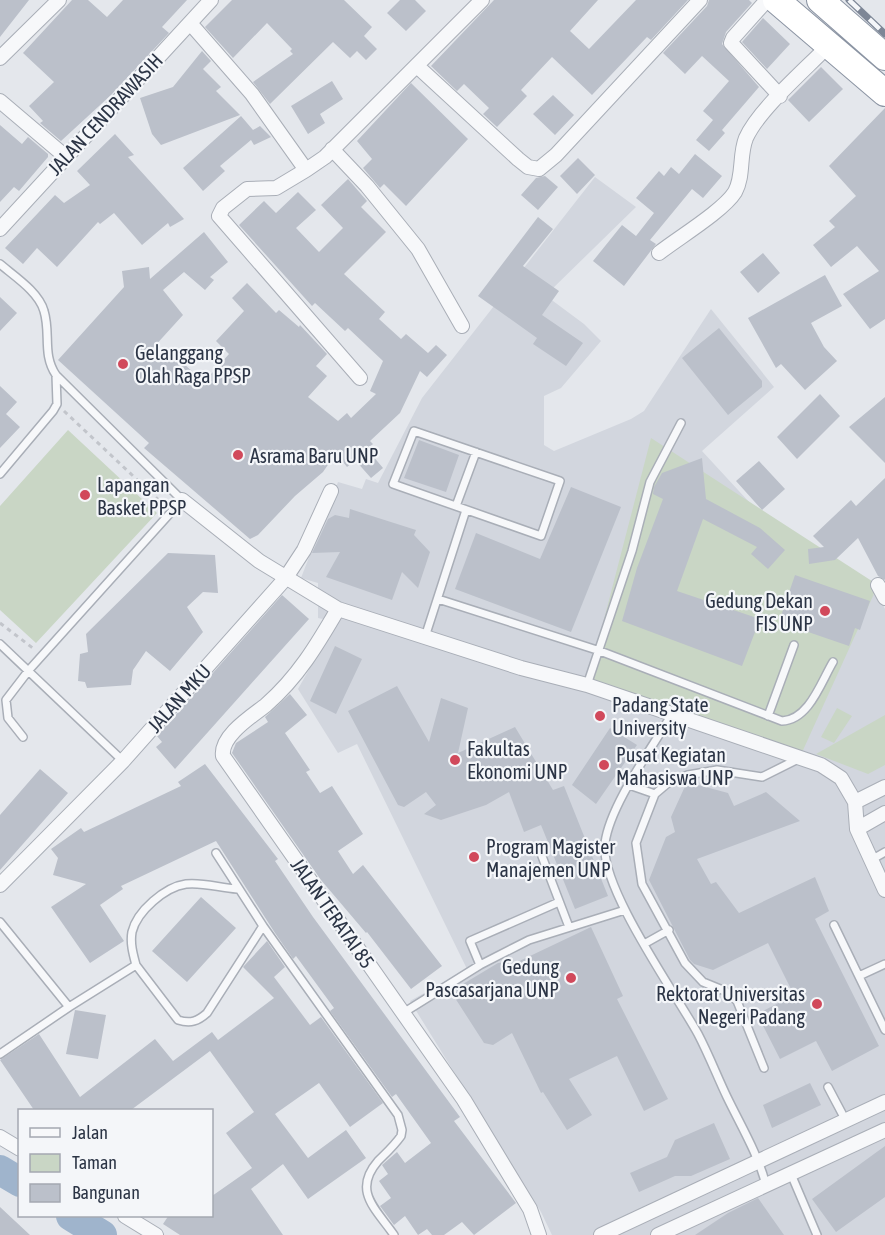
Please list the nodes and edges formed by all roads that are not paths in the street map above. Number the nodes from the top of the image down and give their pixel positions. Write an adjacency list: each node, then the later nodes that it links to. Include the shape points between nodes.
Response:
1 (59, 0): 12 (street)
2 (211, 0): 8 (street, JALAN CENDRAWASIH)
3 (482, 0): 13 (street)
4 (700, 0): 13 (street, via 539,169 518,159)
5 (767, 0): 15 (street, via 731,43)
6 (776, 0): 9 (highway)
7 (822, 2): 9 (highway); 11 (highway)
8 (190, 23): 18 (street, JALAN CENDRAWASIH); 19 (street, via 252,94)
9 (807, 27): 10 (highway)
10 (829, 45): 14 (highway); 15 (street)
11 (885, 57)
12 (0, 58)
13 (417, 66): 17 (street)
14 (885, 93)
15 (780, 96): 21 (street, via 747,136 735,191)
16 (0, 101): 18 (street)
17 (332, 149): 19 (street); 23 (street, via 418,249)
18 (66, 157): 20 (street, JALAN CENDRAWASIH)
19 (306, 170): 25 (street, via 276,188 247,189 219,216)
20 (0, 229)
21 (659, 253)
22 (0, 264): 24 (lane, via 42,304 46,351)
23 (462, 326)
24 (56, 375): 28 (lane, via 57,404); 30 (lane)
25 (360, 378)
26 (681, 423): 41 (lane, via 650,482)
27 (476, 452): 31 (lane); 31 (lane, via 414,431 393,484); 32 (lane, via 560,481 541,536)
28 (0, 474)
29 (331, 491): 33 (street, JALAN MKU, via 304,550)
30 (182, 500): 33 (street); 43 (lane)
31 (456, 506): 32 (lane)
32 (466, 510): 36 (lane)
33 (285, 579): 37 (street); 49 (street, JALAN MKU)
34 (878, 585): 35 (street)
35 (885, 598)
36 (438, 600): 38 (lane); 41 (lane)
37 (338, 609): 38 (street); 76 (street, JALAN TERATAI 85, via 301,670 225,742 223,756)
38 (425, 637): 44 (street)
39 (0, 644): 43 (lane)
40 (794, 645): 46 (lane)
41 (600, 651): 44 (lane); 46 (lane)
42 (833, 662): 46 (lane, via 801,715 783,721)
43 (29, 670): 47 (lane, via 6,700 8,718); 49 (lane)
44 (587, 685): 45 (street)
45 (672, 714): 48 (street); 50 (lane)
46 (768, 716)
47 (23, 737)
48 (799, 759): 52 (lane, via 762,777 717,771 688,775 668,783); 53 (street, via 821,765 841,778)
49 (123, 761): 60 (street, JALAN MKU)
50 (630, 785): 52 (lane); 64 (lane, via 604,845)
51 (885, 787): 53 (street)
52 (655, 794): 69 (lane, via 636,843 638,867 642,884)
53 (855, 802): 55 (street)
54 (885, 813): 55 (street)
55 (857, 828): 59 (street)
56 (540, 851): 63 (lane)
57 (885, 852): 59 (lane)
58 (216, 853): 61 (lane)
59 (871, 860): 62 (street)
60 (0, 885)
61 (237, 888): 67 (lane); 72 (lane, via 188,884 170,889 158,898 133,930)
62 (885, 890)
63 (559, 902): 68 (lane); 73 (lane, via 470,941)
64 (625, 910): 68 (lane); 70 (lane)
65 (0, 922): 75 (lane)
66 (834, 925): 74 (lane)
67 (263, 926): 72 (lane, via 207,1013 188,1023 172,1015); 91 (lane, via 398,1115 401,1136 372,1169 365,1186)
68 (569, 927): 73 (lane, via 529,940)
69 (669, 930): 70 (lane); 79 (lane, via 685,963 700,979 737,1001)
70 (644, 944): 86 (lane, via 698,1035)
71 (885, 964): 74 (lane)
72 (136, 965): 75 (lane)
73 (480, 965): 76 (lane)
74 (860, 976): 77 (lane)
75 (69, 1007): 78 (lane)
76 (403, 1013): 92 (street, JALAN TERATAI 85, via 464,1100 530,1209)
77 (885, 1030)
78 (0, 1054)
79 (765, 1068)
80 (828, 1087): 82 (lane)
81 (885, 1102): 82 (street)
82 (846, 1121): 86 (street)
83 (885, 1130): 87 (street)
84 (0, 1137): 85 (street)
85 (18, 1148)
86 (758, 1161): 88 (lane); 93 (street)
87 (791, 1174): 88 (street); 95 (lane)
88 (766, 1185): 94 (street)
89 (128, 1217): 90 (street)
90 (156, 1235)
91 (394, 1235)
92 (539, 1235)
93 (601, 1235)
94 (658, 1235)
95 (817, 1235)

